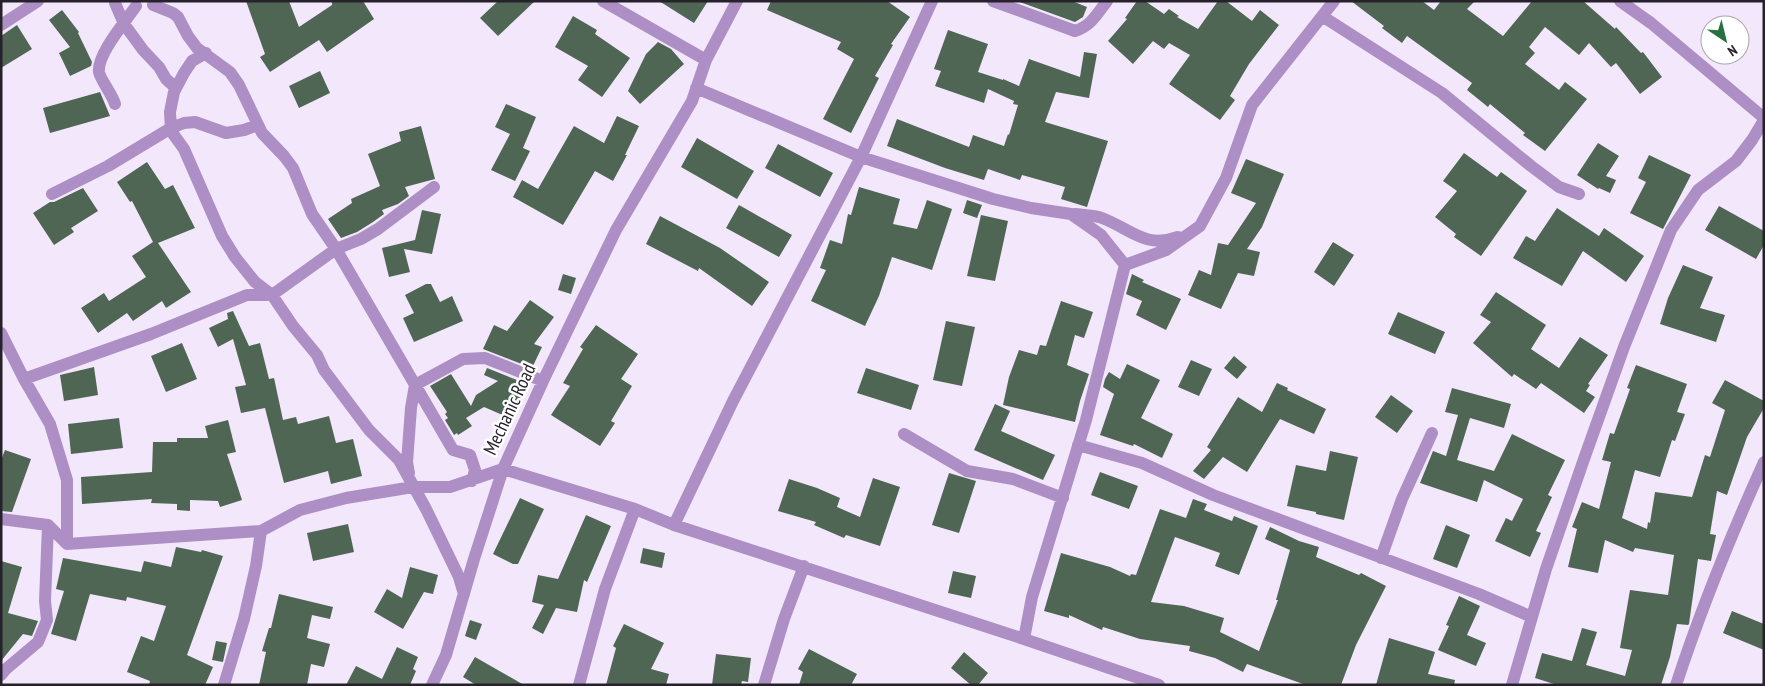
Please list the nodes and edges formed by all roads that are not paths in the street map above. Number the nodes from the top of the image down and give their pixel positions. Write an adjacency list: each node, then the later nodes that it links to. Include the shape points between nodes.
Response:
1 (38, 1): 14 (street)
2 (604, 1): 16 (street)
3 (737, 1): 16 (street, Mechanic Road)
4 (993, 1): 5 (street, via 1075,31 1094,20)
5 (1107, 1)
6 (1334, 1): 12 (street)
7 (1620, 1): 20 (street, via 1651,23)
8 (111, 2): 11 (street); 13 (street)
9 (157, 3): 11 (street); 15 (street, via 178,17 197,48)
10 (927, 3): 23 (street)
11 (136, 6): 13 (street)
12 (1322, 16): 26 (street, via 1442,94 1559,187); 28 (street, via 1252,104 1226,178 1200,226)
13 (124, 24): 17 (street); 19 (street, via 102,57 99,72)
14 (1, 25)
15 (206, 53): 17 (street, via 192,61); 21 (street, via 230,72)
16 (706, 60): 18 (street, Mechanic Road)
17 (176, 88): 22 (street, via 170,112)
18 (696, 88): 23 (street); 34 (street, Mechanic Road, via 692,101 616,230)
19 (115, 104)
20 (1764, 119): 53 (street, via 1736,161 1698,190 1670,230 1584,459)
21 (258, 125): 22 (street, via 226,133 195,122); 29 (street, via 293,168 312,214)
22 (171, 128): 25 (street, via 108,166); 31 (street, via 184,148 222,236 254,282)
23 (861, 157): 27 (street, via 993,199); 46 (street, via 733,401)
24 (434, 187): 29 (street, via 378,229)
25 (52, 194)
26 (1579, 194)
27 (1071, 214): 28 (street, via 1100,217 1153,242); 30 (street, via 1101,235)
28 (1190, 233): 30 (street, via 1166,250)
29 (336, 249): 31 (street); 35 (street)
30 (1125, 265): 38 (street)
31 (272, 295): 33 (street, via 247,295 151,334); 42 (street, via 370,430 399,460)
32 (1, 332): 33 (street)
33 (24, 379): 49 (street, via 50,424 67,480)
34 (543, 381): 35 (street, via 484,358 463,358); 40 (street, Mechanic Road)
35 (415, 385): 41 (street, via 453,450 470,455 475,470); 42 (street, via 407,462)
36 (1432, 433): 50 (street, via 1402,499)
37 (904, 434): 43 (street, via 967,470 1013,479)
38 (1078, 445): 43 (street); 50 (street, via 1142,463 1213,495)
39 (1764, 462): 62 (street, via 1693,633)
40 (503, 469): 41 (street, Mechanic Road); 44 (street); 52 (street)
41 (472, 481): 42 (street, Mechanic Road, via 450,487)
42 (413, 487): 48 (street, Mechanic Road, via 346,498 300,510); 52 (street, via 459,577)
43 (1063, 498): 54 (street, via 1032,598)
44 (635, 509): 46 (street); 58 (street, via 605,589)
45 (1, 519): 47 (street)
46 (674, 524): 51 (street)
47 (48, 525): 49 (street); 55 (street, via 47,620 38,642)
48 (261, 531): 49 (street); 56 (street, via 244,619)
49 (68, 544)
50 (1381, 558): 53 (street)
51 (804, 566): 54 (street); 59 (street)
52 (464, 594): 57 (street, via 446,655)
53 (1532, 617): 61 (street)
54 (1024, 639): 60 (street)
55 (1, 675)
56 (224, 685)
57 (432, 685)
58 (578, 685)
59 (764, 685)
60 (1160, 685)
61 (1512, 685)
62 (1676, 685)

